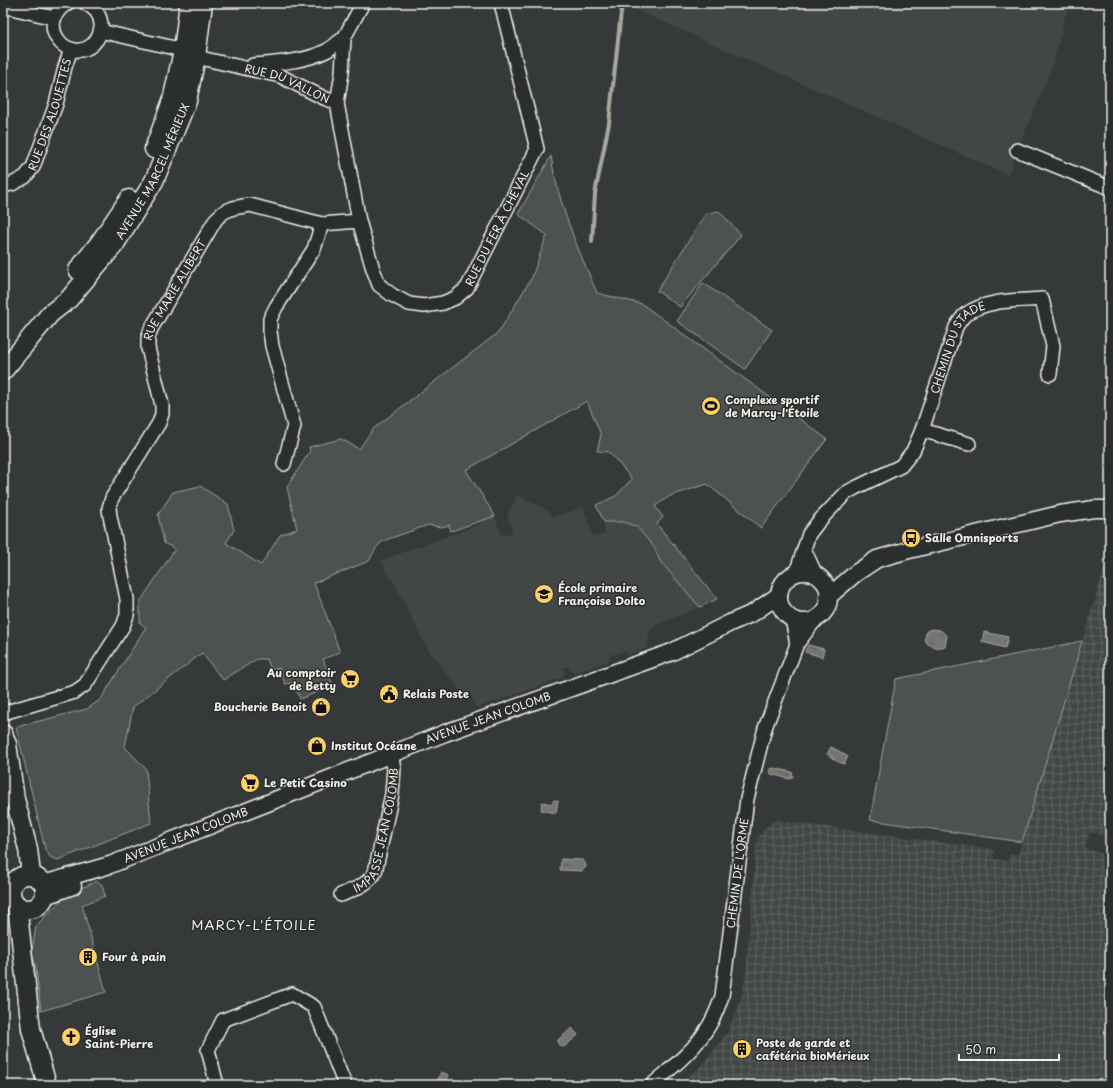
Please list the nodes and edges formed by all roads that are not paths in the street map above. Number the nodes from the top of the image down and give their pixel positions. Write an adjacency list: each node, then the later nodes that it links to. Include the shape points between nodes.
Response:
1 (68, 3): 8 (street)
2 (86, 3): 9 (street, via 97,12 101,20)
3 (189, 3): 12 (main road, AVENUE MARCEL MÉRIEUX)
4 (203, 3): 12 (main road, AVENUE MARCEL MÉRIEUX)
5 (363, 3): 10 (street, RUE DU VALLON)
6 (501, 3): 19 (street, RUE DU FER À CHEVAL, via 537,149 467,288 443,304 424,306 409,304 392,295 380,285)
7 (3, 6): 8 (street)
8 (54, 18): 11 (street, via 55,36 64,46)
9 (100, 31): 11 (street, via 90,46 85,49); 12 (street, RUE DU VALLON)
10 (344, 38): 13 (street, RUE DU VALLON, via 327,51 306,58 271,64); 14 (street, RUE DU VALLON)
11 (71, 49): 17 (street, RUE DES ALOUETTES, via 56,104 33,167 25,177)
12 (190, 54): 13 (street, RUE DU VALLON); 21 (main road, AVENUE MARCEL MÉRIEUX, via 144,177 100,242 60,293 50,314)
13 (238, 65): 15 (street, RUE DU VALLON, via 280,76)
14 (342, 73): 15 (street, RUE DU FER À CHEVAL)
15 (337, 103): 19 (street, RUE DU FER À CHEVAL)
16 (1017, 150): 18 (street)
17 (3, 186)
18 (1110, 188)
19 (359, 221): 20 (street, RUE MARIE ALIBERT)
20 (322, 224): 25 (street, via 314,249 270,319 272,346 294,426); 37 (street, RUE MARIE ALIBERT, via 250,205 233,208 216,219 151,328 148,348 162,414 159,423 112,498 109,508 127,599 124,626 85,685 75,692)
21 (3, 371)
22 (1050, 374): 23 (street, CHEMIN DU STADE, via 1053,346 1042,299 980,306 964,315 956,326)
23 (922, 430): 24 (street); 27 (street, CHEMIN DU STADE, via 913,451 901,466 846,493 809,534)
24 (969, 444)
25 (284, 464)
26 (1110, 508): 29 (street, via 1060,514 905,551 877,559)
27 (804, 549): 28 (street, CHEMIN DU STADE); 30 (street)
28 (796, 573): 30 (street, via 803,572); 31 (street, via 784,581)
29 (856, 573): 30 (street); 32 (street)
30 (819, 578): 32 (street, via 828,591)
31 (779, 594): 33 (street, AVENUE JEAN COLOMB); 34 (street, via 782,610)
32 (828, 597): 35 (street, via 825,609)
33 (753, 613): 34 (street, AVENUE JEAN COLOMB); 39 (street, AVENUE JEAN COLOMB, via 672,652)
34 (790, 617): 35 (street, via 800,622); 36 (street)
35 (816, 619): 36 (street, CHEMIN DE L'ORME)
36 (797, 644): 46 (street, CHEMIN DE L'ORME, via 765,728 747,799 722,996 705,1033)
37 (3, 713)
38 (3, 734): 40 (main road)
39 (391, 755): 40 (street, AVENUE JEAN COLOMB, via 110,865 72,886); 41 (street, IMPASSE JEAN COLOMB, via 394,768 392,794 375,872 371,880)
40 (34, 882): 42 (main road, via 12,884); 42 (main road, via 40,904)
41 (341, 895)
42 (15, 900): 43 (main road, via 31,1029)
43 (47, 1085)
44 (217, 1085): 45 (street, via 208,1050 223,1020 292,994 314,1007)
45 (345, 1085)
46 (652, 1085)

